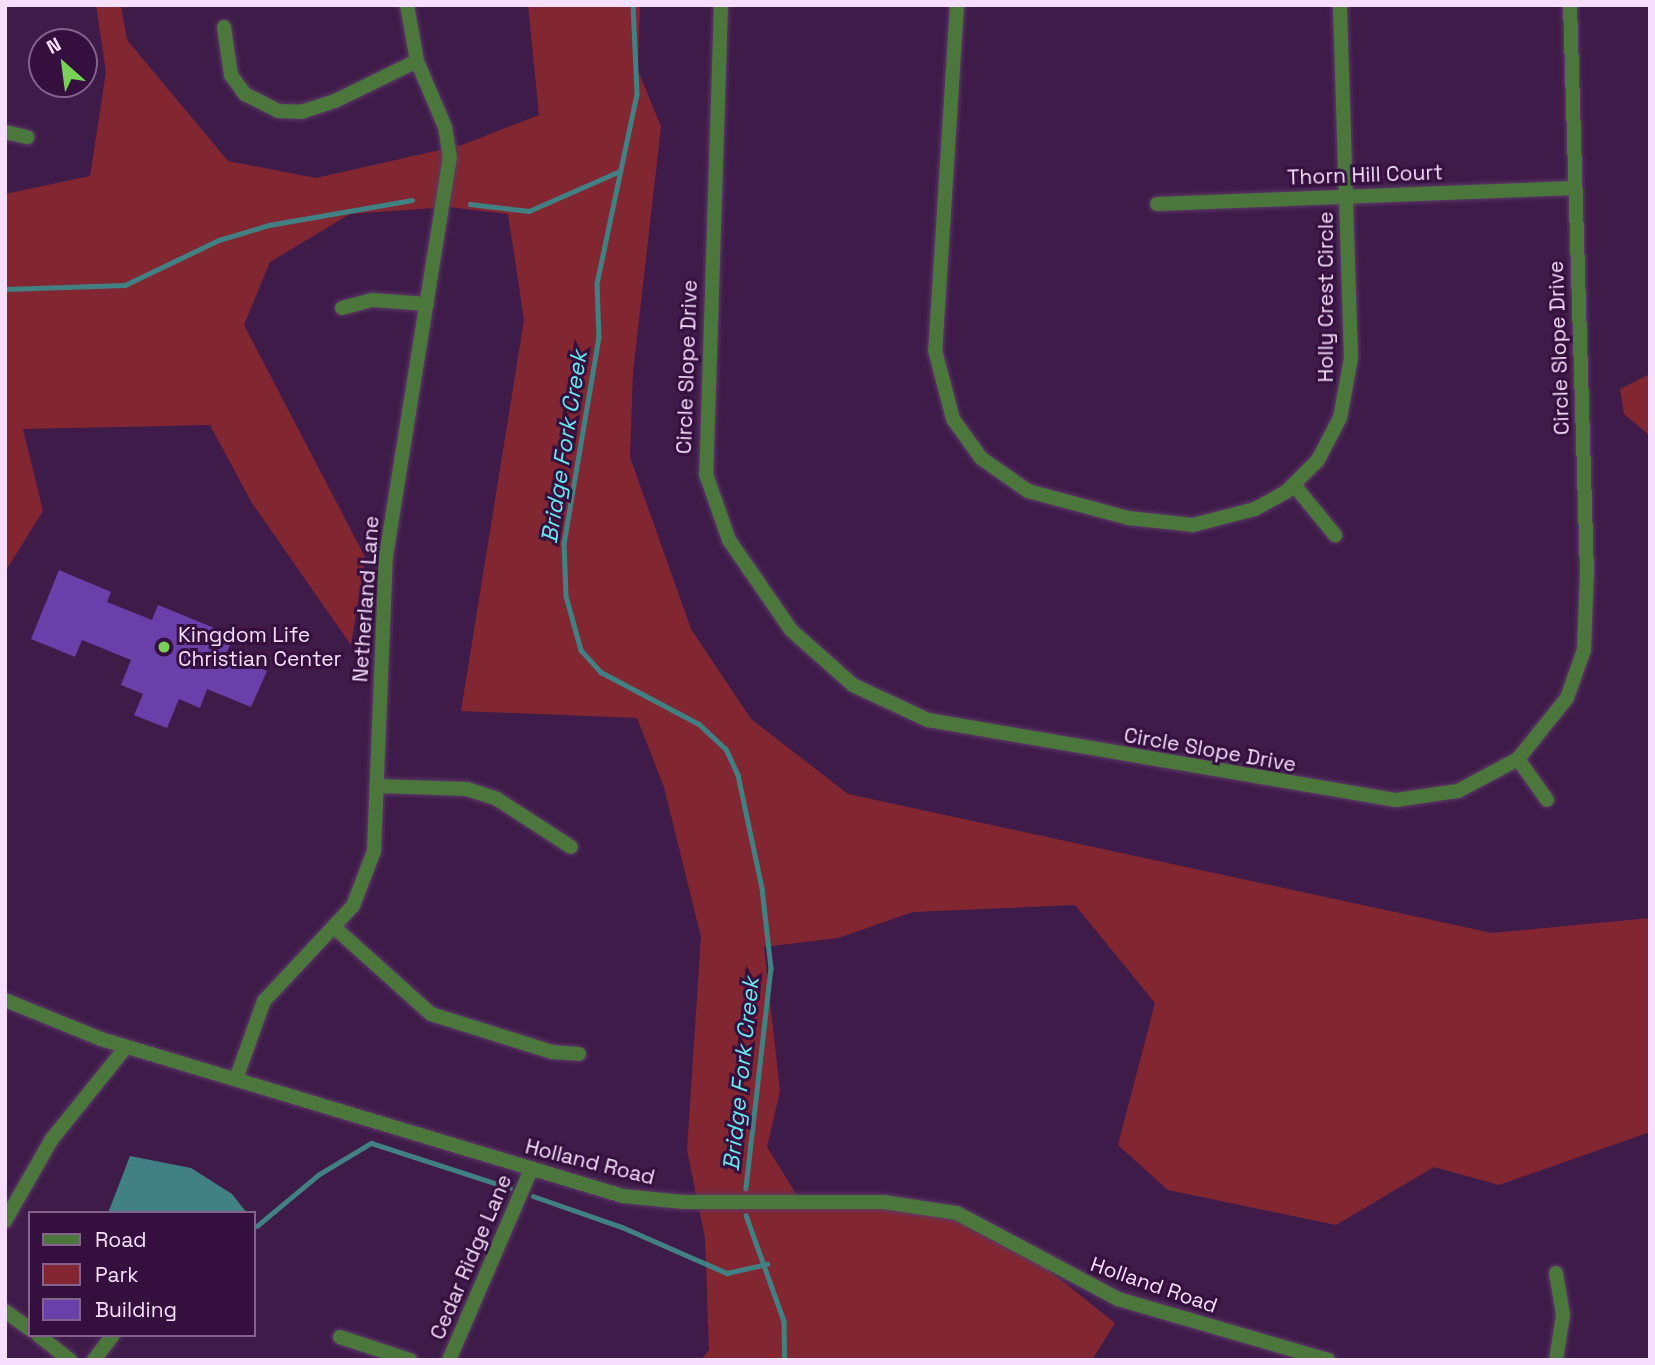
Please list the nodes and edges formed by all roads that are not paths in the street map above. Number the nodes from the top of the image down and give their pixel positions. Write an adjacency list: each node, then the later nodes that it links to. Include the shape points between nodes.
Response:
1 (407, 5): 7 (street, Netherland Lane)
2 (721, 5): 17 (street, Circle Slope Drive, via 706,474 719,519 744,566 821,660 888,704 975,732 1378,799 1423,800 1458,791)
3 (957, 5): 15 (street, Holly Crest Circle, via 935,350 944,397 959,430 981,458 1028,491 1128,518 1167,524 1216,522 1255,509)
4 (1340, 5): 11 (street, Holly Crest Circle)
5 (1570, 5): 10 (street, Circle Slope Drive)
6 (224, 27): 7 (street, via 231,75 245,94 278,111 302,112 335,101)
7 (418, 61): 13 (street, Netherland Lane, via 445,127 450,158)
8 (5, 132): 9 (street)
9 (27, 137)
10 (1575, 188): 11 (street, Thorn Hill Court); 17 (street, Circle Slope Drive, via 1586,635 1567,698)
11 (1346, 196): 12 (street, Thorn Hill Court); 15 (street, Holly Crest Circle, via 1348,389 1334,432)
12 (1157, 204)
13 (427, 304): 14 (street, via 372,300); 18 (street, Netherland Lane, via 386,556)
14 (342, 308)
15 (1294, 485): 16 (street)
16 (1335, 535)
17 (1518, 759): 19 (street)
18 (377, 786): 20 (street, via 467,789 497,799); 21 (street, Netherland Lane, via 366,881)
19 (1547, 800)
20 (570, 847)
21 (335, 928): 24 (street, via 431,1014 552,1052); 25 (street, Netherland Lane, via 264,1001)
22 (5, 1000): 23 (street, Holland Road)
23 (127, 1047): 25 (street, Holland Road); 27 (street, via 51,1139)
24 (579, 1054)
25 (236, 1079): 26 (street, Holland Road)
26 (531, 1170): 37 (street, Cedar Ridge Lane); 38 (street, Holland Road, via 663,1201 884,1202 957,1213 1118,1298)
27 (5, 1221)
28 (1556, 1273): 39 (street, via 1563,1315)
29 (5, 1311): 30 (street)
30 (28, 1328)
31 (41, 1337): 34 (street)
32 (111, 1337): 35 (street)
33 (340, 1337): 36 (street)
34 (71, 1360)
35 (94, 1360)
36 (411, 1360)
37 (449, 1360)
38 (1328, 1360)
39 (1556, 1360)

